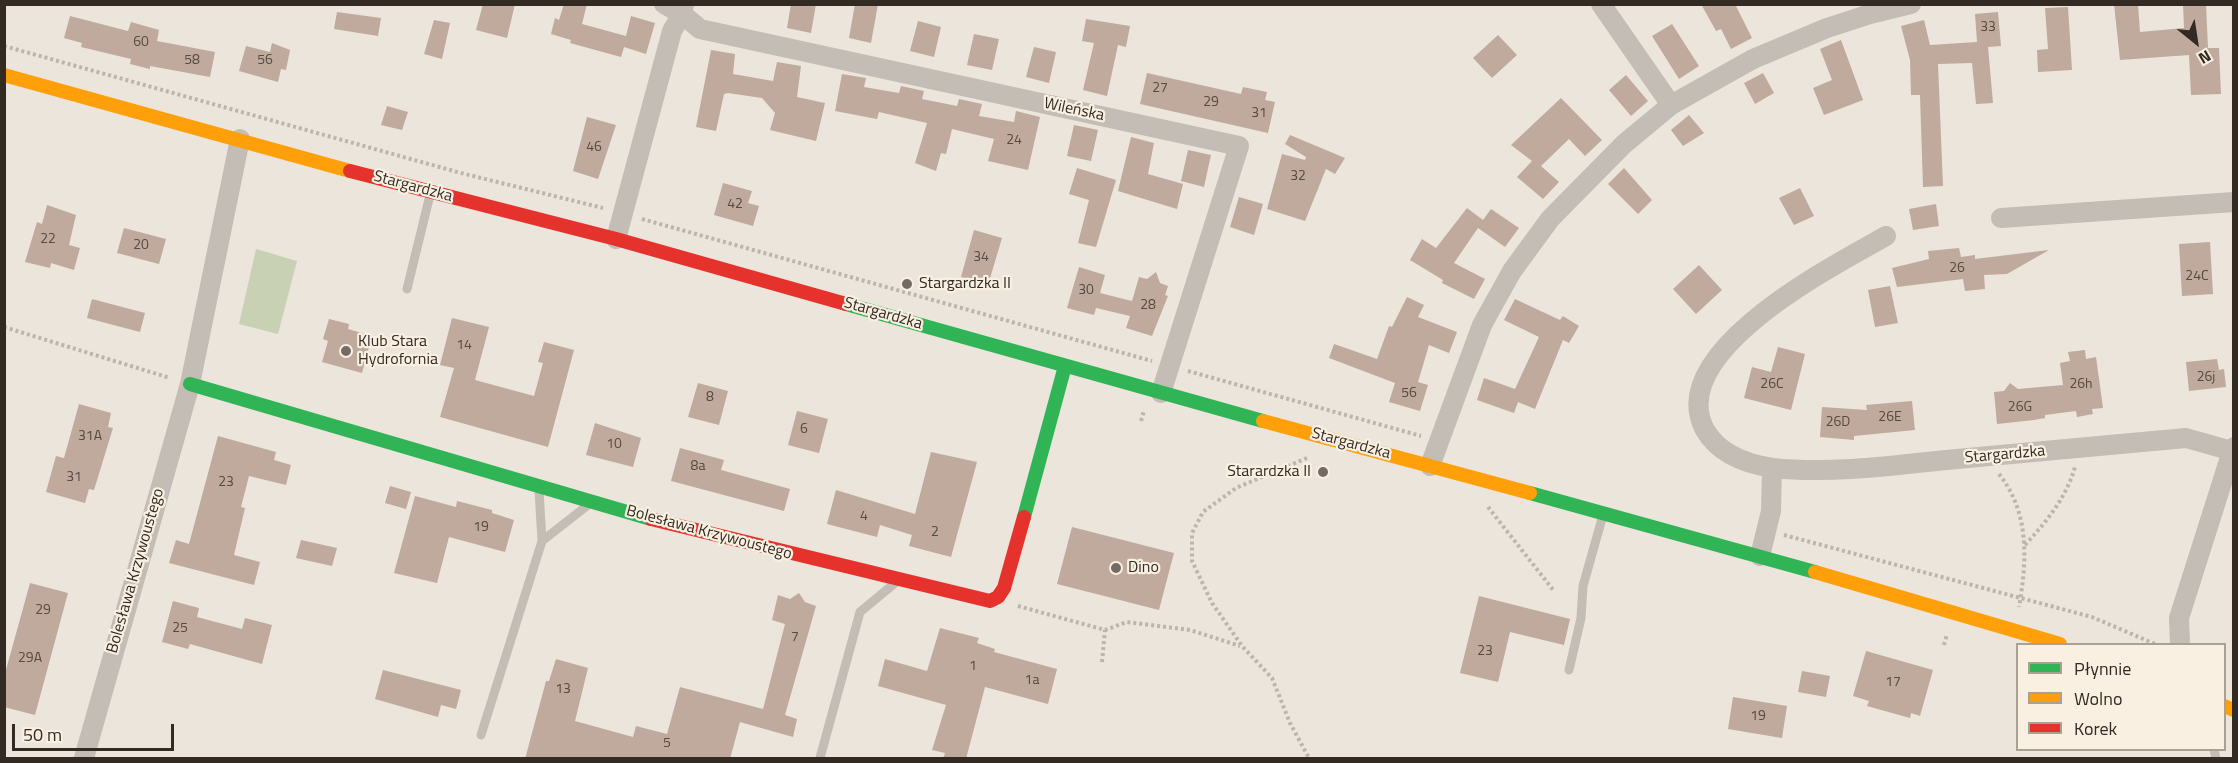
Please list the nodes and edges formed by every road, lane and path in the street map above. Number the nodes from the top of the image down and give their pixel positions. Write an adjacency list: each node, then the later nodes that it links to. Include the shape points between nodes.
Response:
1 (663, 4): 4 (street, Wileńska)
2 (1601, 4): 7 (street)
3 (1911, 4): 7 (street, via 1785,44)
4 (683, 9): 11 (street, via 672,31); 18 (street, Wileńska, via 700,29 1239,146)
5 (4, 46): 11 (path, via 461,173)
6 (4, 75): 8 (street, Stargardzka)
7 (1671, 105): 21 (street, via 1589,178 1550,219 1512,271 1482,325)
8 (240, 139): 9 (street, Stargardzka); 19 (street, Bolesława Krzywoustego)
9 (430, 193): 14 (street, Stargardzka); 15 (lane)
10 (2234, 202): 12 (street)
11 (623, 213): 14 (street); 18 (path)
12 (2001, 218)
13 (1886, 236): 27 (street, Stargardzka, via 1812,278 1764,312 1716,358 1704,380 1699,400 1701,422 1711,440 1724,453)
14 (616, 239): 17 (street, Stargardzka)
15 (407, 289)
16 (4, 327): 19 (path)
17 (1065, 366): 20 (street, Stargardzka); 38 (street, via 1004,588)
18 (1169, 366): 20 (street, Wileńska); 21 (path)
19 (190, 384): 28 (street, Bolesława Krzywoustego); 49 (street, Bolesława Krzywoustego)
20 (1161, 393): 26 (street, Stargardzka)
21 (1438, 441): 26 (street)
22 (2081, 448): 23 (street, Stargardzka, via 2186,438); 25 (street, Stargardzka); 34 (path, via 2070,484 2049,519)
23 (2233, 449): 44 (street, via 2180,618)
24 (1308, 457): 45 (path, via 1236,488 1203,512 1192,532 1191,561 1212,603)
25 (1973, 458): 27 (street, Stargardzka, via 1863,468); 34 (path, via 1997,471 2010,488 2022,518)
26 (1430, 466): 31 (street, Stargardzka)
27 (1772, 468): 32 (street, via 1771,511)
28 (539, 488): 29 (street, Bolesława Krzywoustego); 33 (lane)
29 (592, 502): 33 (lane); 36 (street, Bolesława Krzywoustego, via 704,534)
30 (1484, 502): 37 (path)
31 (1603, 513): 35 (street, Stargardzka); 47 (lane, via 1583,586 1581,618)
32 (1766, 531): 35 (street); 39 (path)
33 (542, 542): 48 (lane)
34 (2024, 545): 39 (path)
35 (1760, 556): 40 (street, Stargardzka)
36 (899, 580): 38 (street, Bolesława Krzywoustego, via 990,601); 50 (lane, via 860,612)
37 (1554, 591)
38 (998, 597): 41 (path)
39 (2021, 597): 40 (path); 43 (path, via 2092,617)
40 (2016, 629): 42 (street, Stargardzka)
41 (1105, 630): 45 (path, via 1127,622 1190,630); 46 (path)
42 (2055, 643)
43 (2150, 643)
44 (2180, 643)
45 (1242, 646): 51 (path, via 1272,678)
46 (1102, 662)
47 (1569, 670)
48 (481, 735)
49 (84, 759)
50 (820, 759)
51 (1309, 759)

